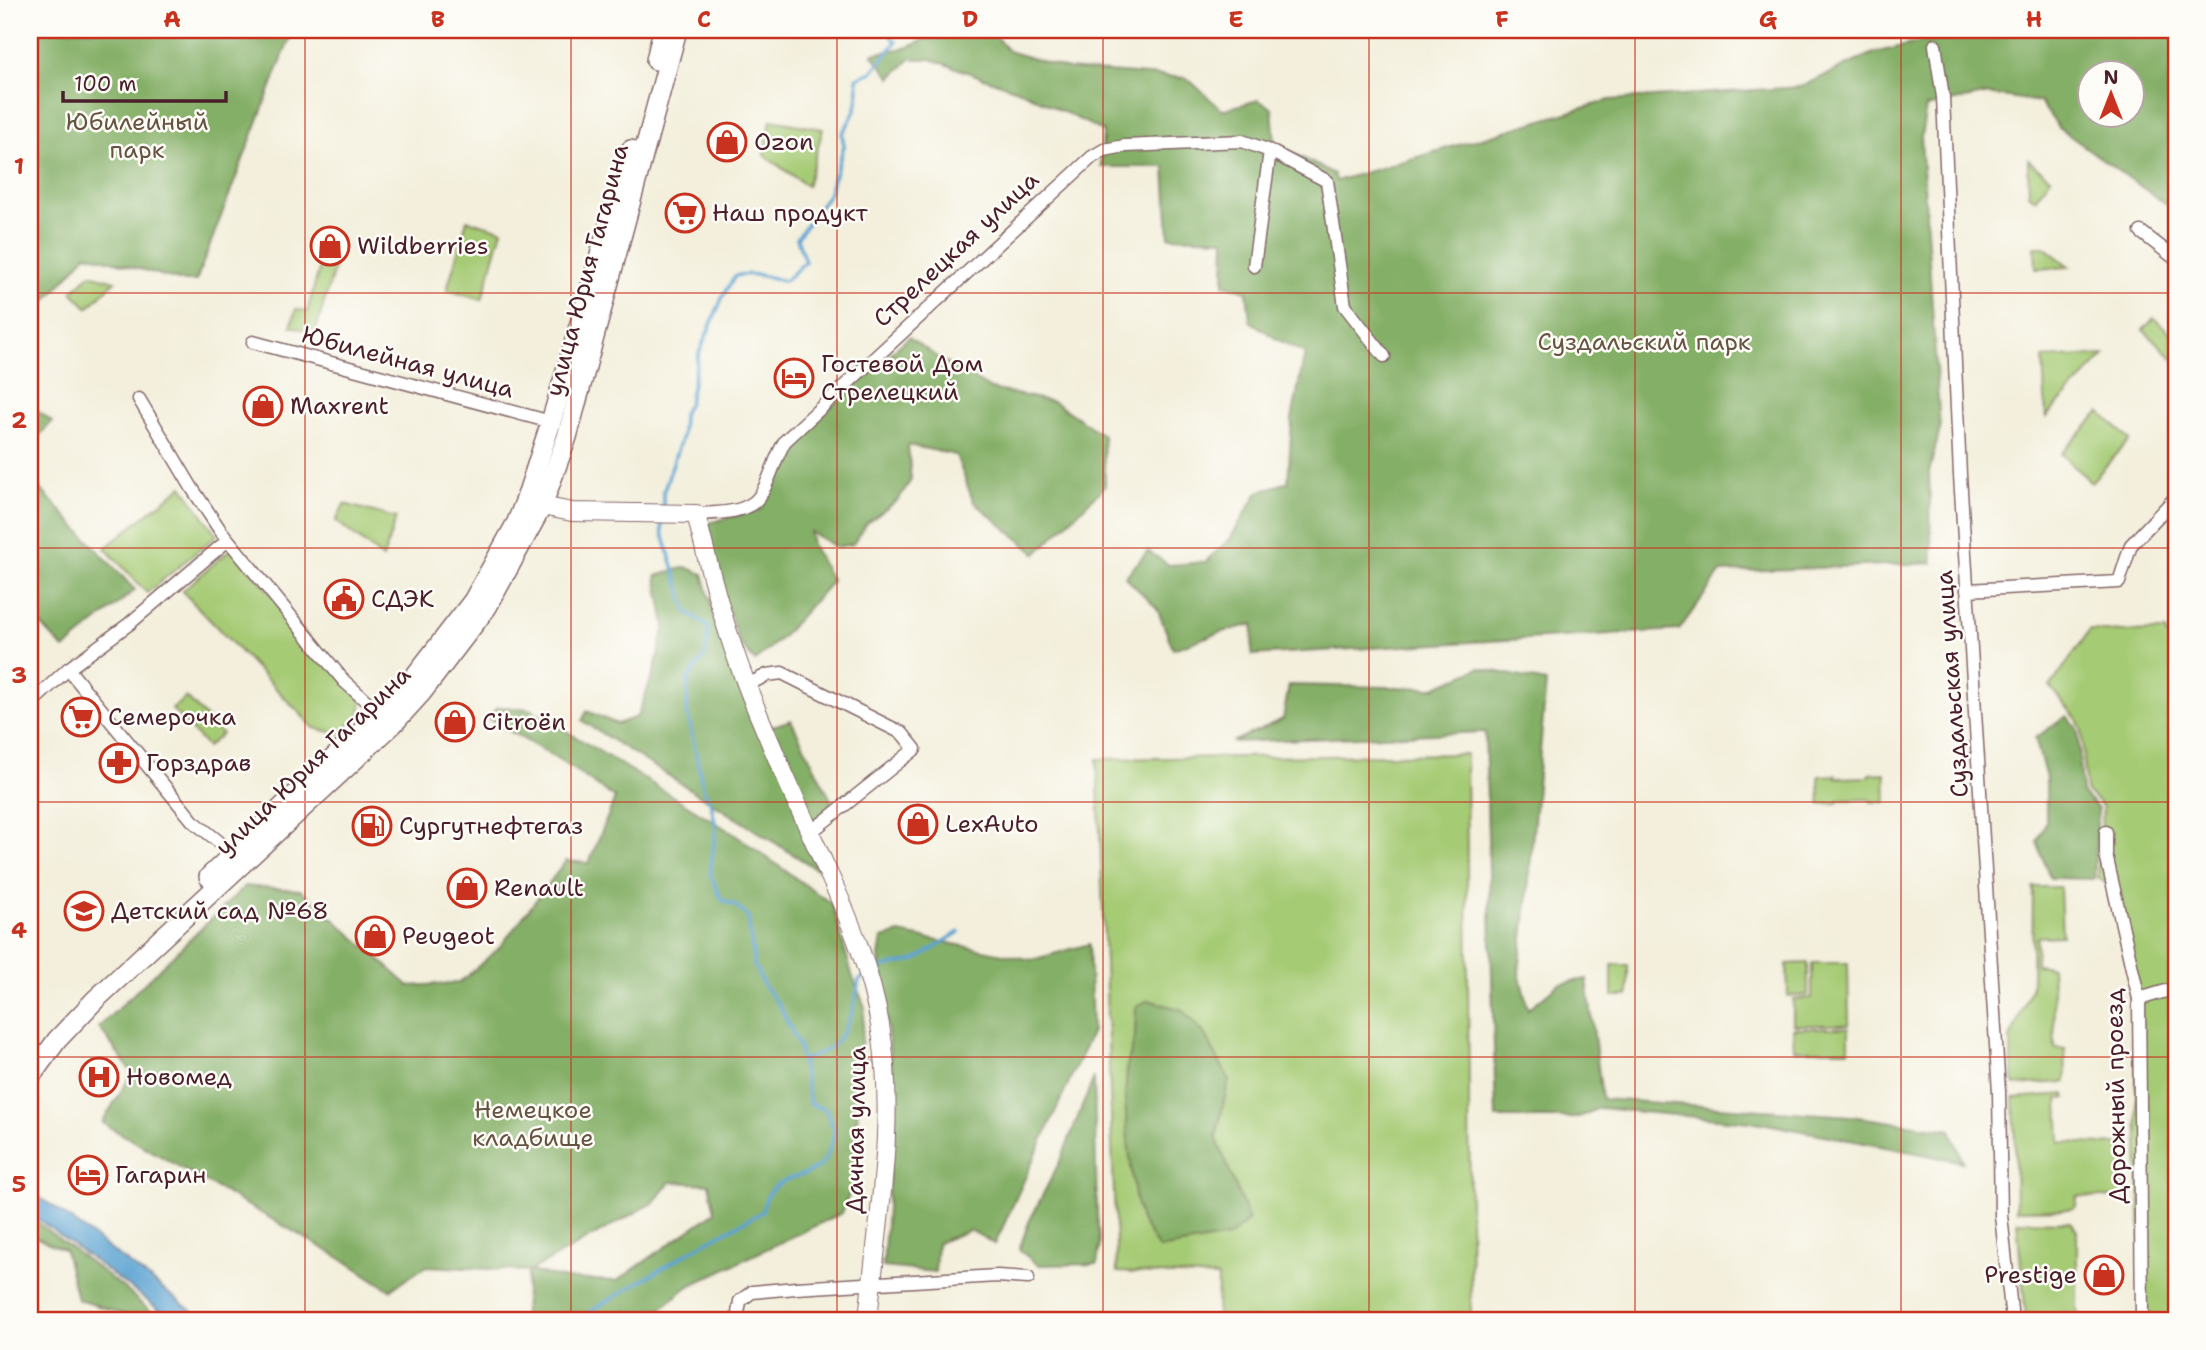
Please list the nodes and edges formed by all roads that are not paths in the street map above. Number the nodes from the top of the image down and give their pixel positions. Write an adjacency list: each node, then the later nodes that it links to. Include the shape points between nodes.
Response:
1 (663, 30): 11 (main road, улица Юрия Гагарина)
2 (677, 30): 13 (main road, улица Юрия Гагарина, via 567,437)
3 (1935, 45): 16 (street, Суздальская улица, via 1943,97)
4 (1270, 151): 7 (street); 9 (street, Стрелецкая улица, via 1327,181 1345,306); 14 (street, Стрелецкая улица, via 1242,141 1125,146 1092,157 785,440 760,496 751,505)
5 (2141, 232): 6 (street)
6 (2176, 259)
7 (1254, 266)
8 (253, 342): 11 (street, Юбилейная улица)
9 (1384, 356)
10 (139, 399): 15 (street)
11 (551, 422): 13 (main road, улица Юрия Гагарина)
12 (2176, 498): 16 (street, via 2131,545 2119,582)
13 (534, 503): 14 (street, Стрелецкая улица, via 572,512); 20 (main road, улица Юрия Гагарина, via 513,529 473,601)
14 (696, 514): 18 (street, via 721,611)
15 (228, 540): 17 (street); 20 (street, via 344,681)
16 (1967, 590): 32 (street, Суздальская улица, via 1999,1092 2001,1215)
17 (68, 670): 19 (street); 23 (street, via 193,821)
18 (747, 685): 22 (street, Дачная улица); 22 (street, via 782,673 902,733 915,749)
19 (30, 704)
20 (387, 719): 23 (main road, улица Юрия Гагарина); 27 (main road, улица Юрия Гагарина, via 95,1000)
21 (2106, 831): 25 (street, Дорожный проезд, via 2106,855)
22 (811, 832): 29 (street, Дачная улица, via 848,913 871,985 883,1045 886,1096 881,1208)
23 (232, 856): 26 (main road, улица Юрия Гагарина, via 78,1000)
24 (2176, 988): 25 (street)
25 (2139, 999): 33 (street, Дорожный проезд)
26 (30, 1055)
27 (30, 1077)
28 (1028, 1278): 29 (street)
29 (872, 1285): 30 (street, via 752,1292 740,1301); 31 (street, Дачная улица)
30 (737, 1320)
31 (869, 1320)
32 (2012, 1320)
33 (2142, 1320)

